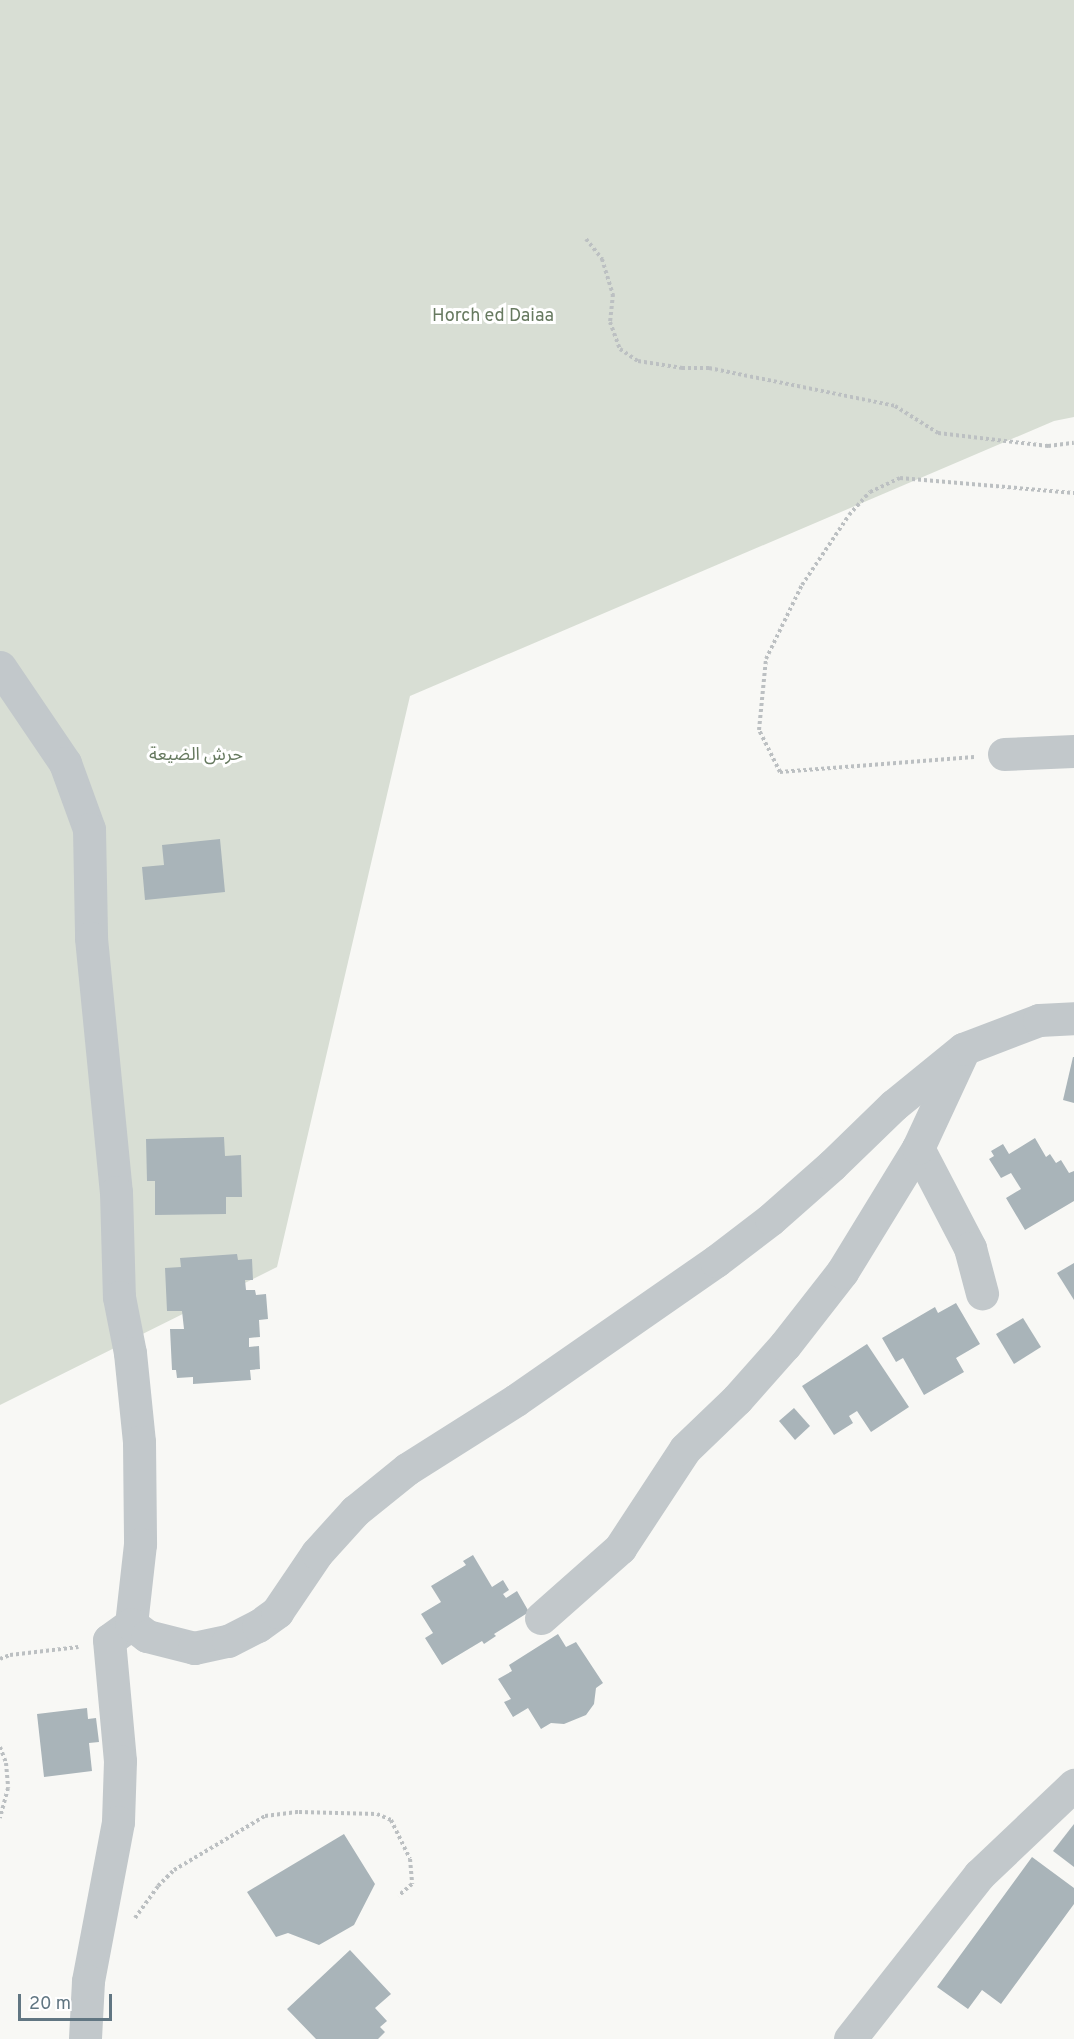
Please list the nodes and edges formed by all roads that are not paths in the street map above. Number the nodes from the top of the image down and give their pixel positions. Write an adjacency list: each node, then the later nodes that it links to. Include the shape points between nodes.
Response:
1 (0, 667): 9 (street, via 65,763 89,829 91,939 116,1192 118,1297 130,1353 139,1442 140,1544)
2 (1074, 751): 3 (street)
3 (1004, 754)
4 (1074, 1017): 5 (street, via 1039,1020)
5 (963, 1049): 6 (street); 9 (street, via 894,1105 771,1219 716,1261 526,1393 407,1469 355,1511 317,1553 277,1612 258,1626 228,1641 194,1648)
6 (918, 1148): 7 (street, via 970,1248); 8 (street, via 842,1272 785,1345 686,1449 620,1548)
7 (982, 1293)
8 (541, 1618)
9 (120, 1632): 11 (street, via 118,1822 88,1981)
10 (1074, 1785): 12 (street, via 979,1875)
11 (85, 2039)
12 (850, 2039)

